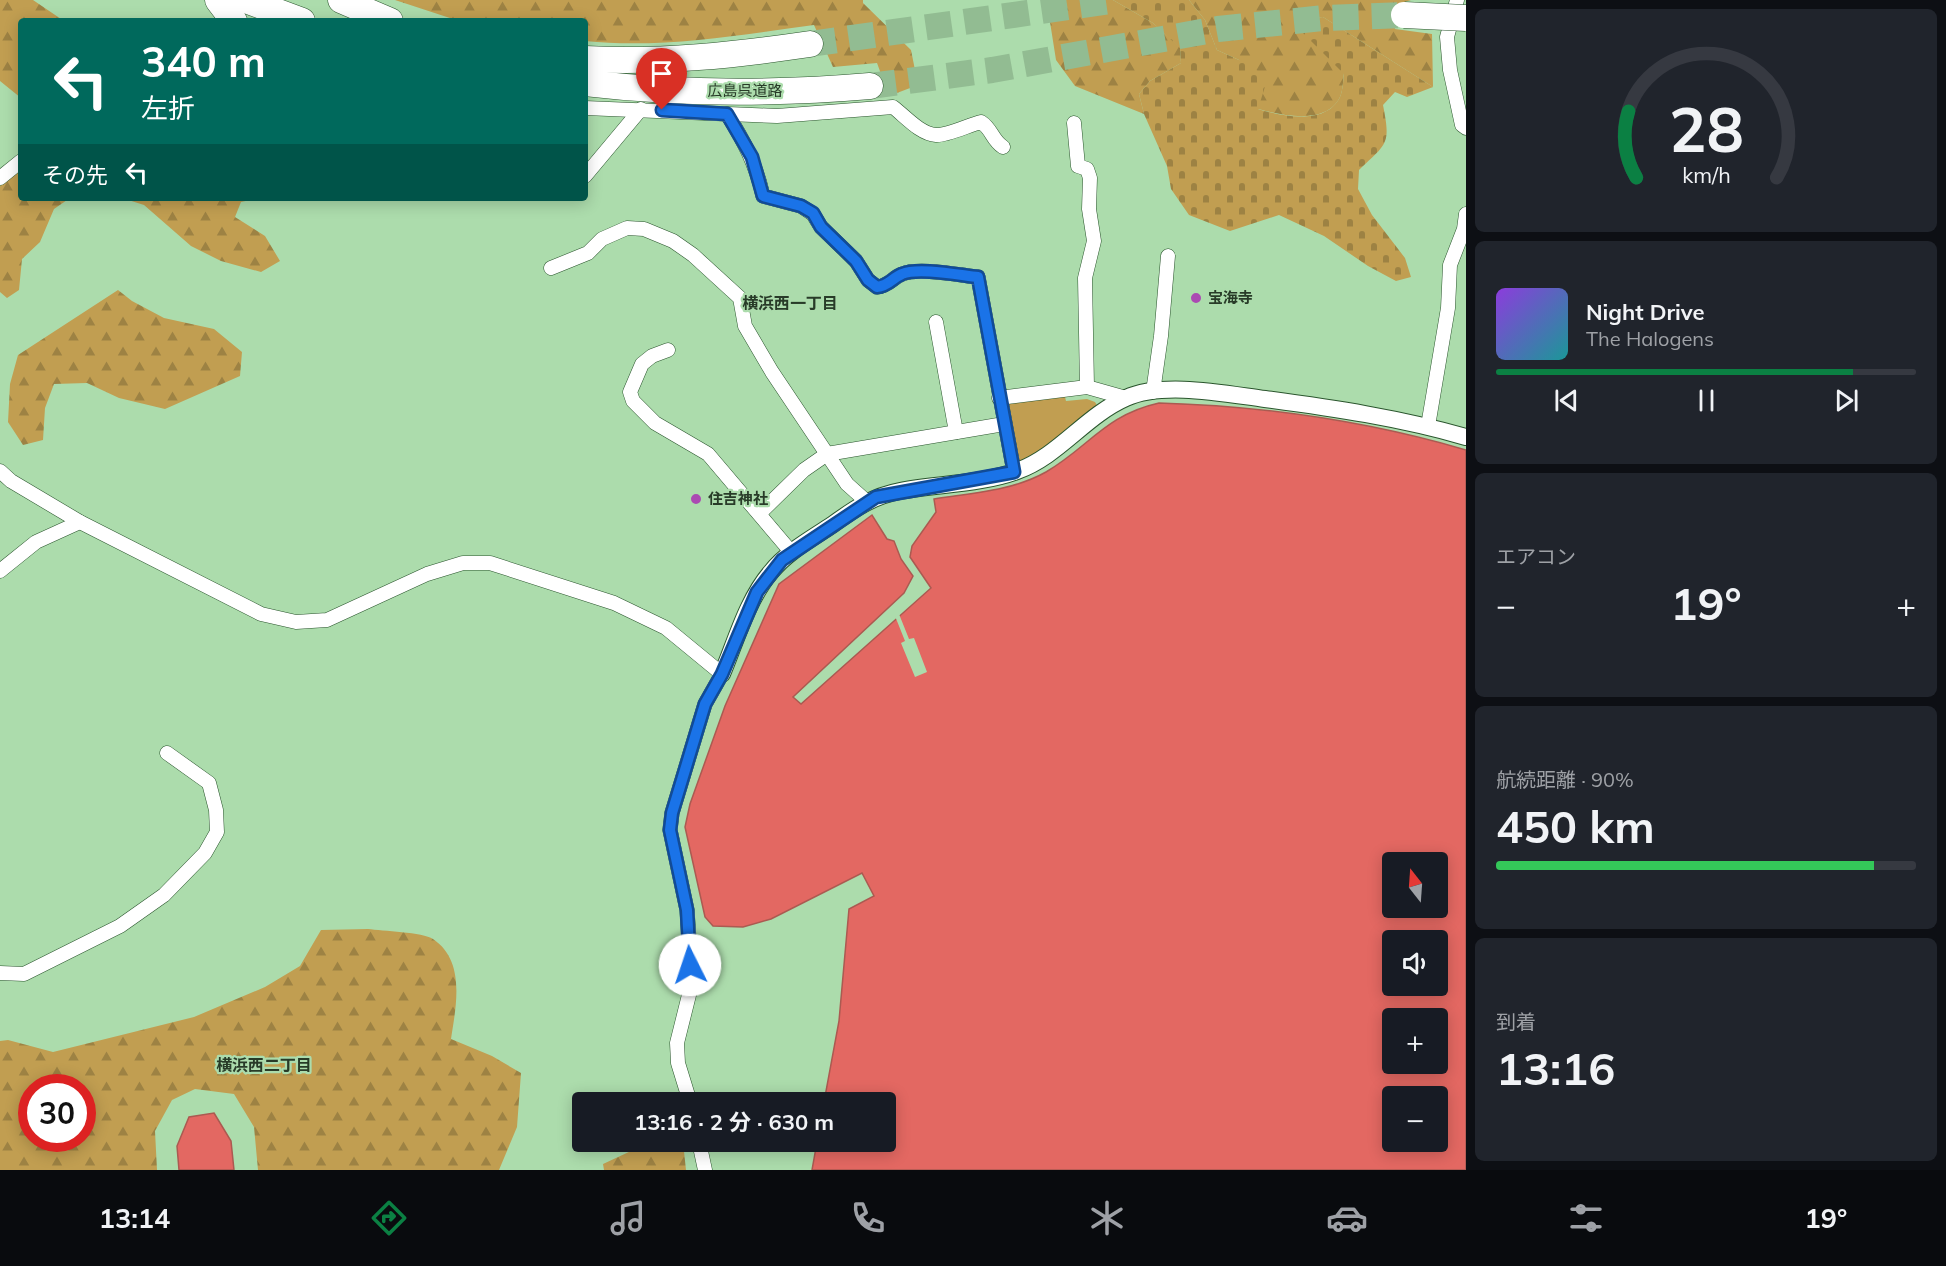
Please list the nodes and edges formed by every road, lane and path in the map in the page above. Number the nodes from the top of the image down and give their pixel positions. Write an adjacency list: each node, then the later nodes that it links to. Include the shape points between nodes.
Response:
1 (218, 0): 6 (highway)
2 (246, 0): 7 (highway)
3 (340, 0): 8 (highway)
4 (1457, 0): 9 (street)
5 (1404, 15): 9 (highway, bridge)
6 (232, 18)
7 (294, 18)
8 (383, 18)
9 (1458, 20): 10 (street); 19 (street, via 1447,37 1450,70 1462,125)
10 (1466, 25)
11 (810, 44): 12 (highway, via 727,57)
12 (588, 59)
13 (588, 85): 15 (highway, 広島呉道路)
14 (870, 86): 15 (highway, 広島呉道路)
15 (636, 99): 16 (street); 17 (street); 22 (street)
16 (588, 107)
17 (727, 114): 20 (street, via 777,116 893,107 924,132 938,136 981,122 994,142); 31 (street, via 757,169 763,196 813,213 821,227 877,287 886,286 902,274 916,272 978,277)
18 (1074, 123): 29 (street, via 1078,166 1087,169 1090,178 1094,241 1085,278)
19 (1466, 128)
20 (1003, 147)
21 (18, 163): 23 (street)
22 (588, 171)
23 (0, 178)
24 (1466, 214): 34 (street, via 1450,265 1448,308)
25 (1168, 256): 30 (street)
26 (551, 267): 37 (street, via 588,254 602,239 627,228 644,229 673,241 740,298 745,326)
27 (936, 322): 35 (street)
28 (668, 350): 41 (street, via 642,364 630,392 633,401 655,423 708,454)
29 (1086, 387): 31 (street); 32 (street)
30 (1153, 392): 32 (street); 34 (street, via 1219,393 1357,411)
31 (999, 398): 33 (street)
32 (1126, 398): 39 (street, via 1037,462)
33 (1004, 424): 35 (street); 39 (street)
34 (1428, 426): 36 (street)
35 (956, 432): 37 (street)
36 (1466, 437)
37 (827, 454): 40 (street, via 847,484); 41 (street, via 804,470)
38 (0, 471): 42 (street)
39 (1014, 472): 40 (street, via 898,491)
40 (866, 501): 43 (street)
41 (760, 513): 43 (street)
42 (80, 522): 44 (street, via 36,542); 45 (street, via 261,614 296,622 327,620 427,574 463,563 490,563 614,603 666,628)
43 (792, 553): 45 (street, via 770,572 757,592)
44 (0, 571)
45 (722, 674): 48 (street, via 705,704 670,830 687,910 692,983 677,1043)
46 (167, 753): 47 (street, via 209,783 217,832 206,853 164,895 120,926 24,974)
47 (0, 973)
48 (687, 1092)
49 (701, 1152): 50 (street)
50 (705, 1170)

